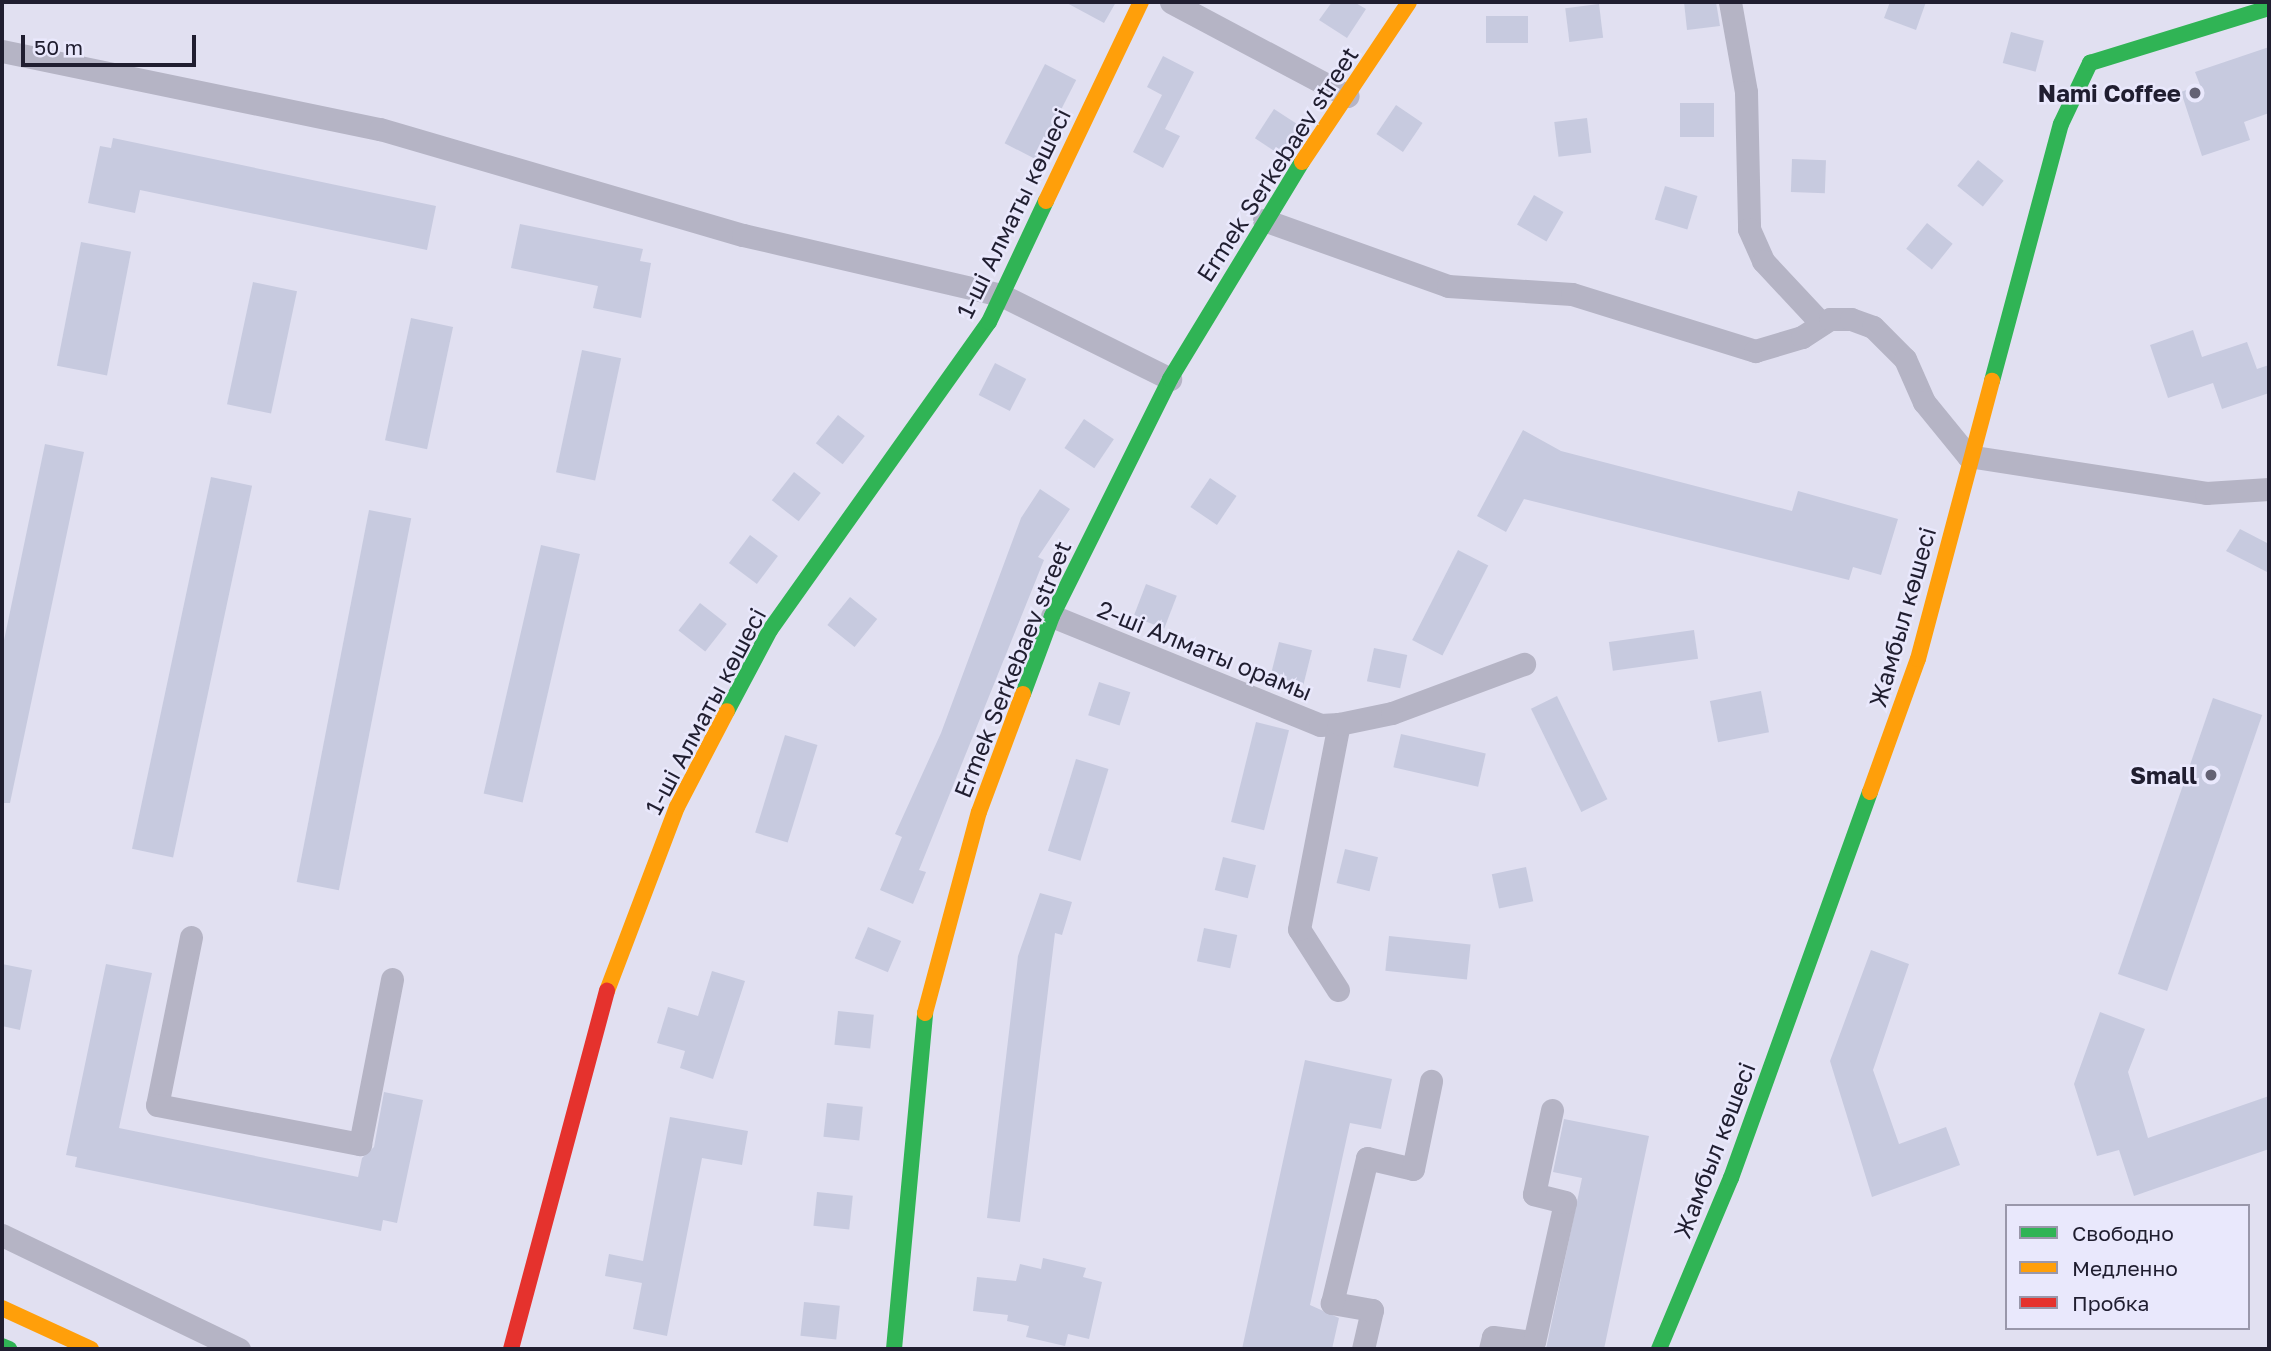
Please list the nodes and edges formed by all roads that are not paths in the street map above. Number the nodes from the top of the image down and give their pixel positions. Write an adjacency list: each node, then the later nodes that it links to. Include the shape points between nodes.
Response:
1 (1141, 2): 9 (street, 1-ші Алматы көшесі)
2 (1171, 2): 7 (street)
3 (1409, 2): 7 (street, Ermek Serkebaev street)
4 (1730, 2): 10 (street, via 1746,92 1749,229 1763,261)
5 (2269, 8): 12 (street, Жамбыл көшесі, via 2090,63 2061,124)
6 (2, 51): 9 (street, via 309,112 743,235)
7 (1348, 96): 8 (street, Ermek Serkebaev street)
8 (1264, 220): 10 (street, via 1448,286 1572,294 1755,351); 11 (street, Ermek Serkebaev street)
9 (1001, 295): 11 (street); 28 (street, 1-ші Алматы көшесі, via 989,321 769,630 677,807 599,1012)
10 (1822, 324): 12 (street, via 1851,319 1873,327 1905,359 1924,402)
11 (1170, 379): 14 (street, Ermek Serkebaev street)
12 (1968, 456): 13 (street, via 2206,493); 32 (street, Жамбыл көшесі, via 1918,659 1731,1178)
13 (2269, 489)
14 (1052, 616): 16 (street, 2-ші Алматы орамы, via 1320,725); 29 (street, Ermek Serkebaev street, via 979,812 925,1012)
15 (1524, 664): 16 (street, 2-ші Алматы орамы, via 1392,713)
16 (1339, 724): 19 (street, via 1299,929)
17 (191, 937): 18 (street, via 158,1105 360,1144)
18 (392, 979)
19 (1338, 990)
20 (1431, 1082): 30 (street, via 1413,1169 1367,1158 1332,1303 1372,1310)
21 (1552, 1110): 31 (street, via 1534,1194 1565,1202 1534,1342 1493,1337)
22 (2, 1235): 27 (street)
23 (2, 1308): 26 (street)
24 (2, 1346): 25 (street)
25 (9, 1349)
26 (91, 1349)
27 (239, 1349)
28 (511, 1349)
29 (894, 1349)
30 (1363, 1349)
31 (1490, 1349)
32 (1659, 1349)

